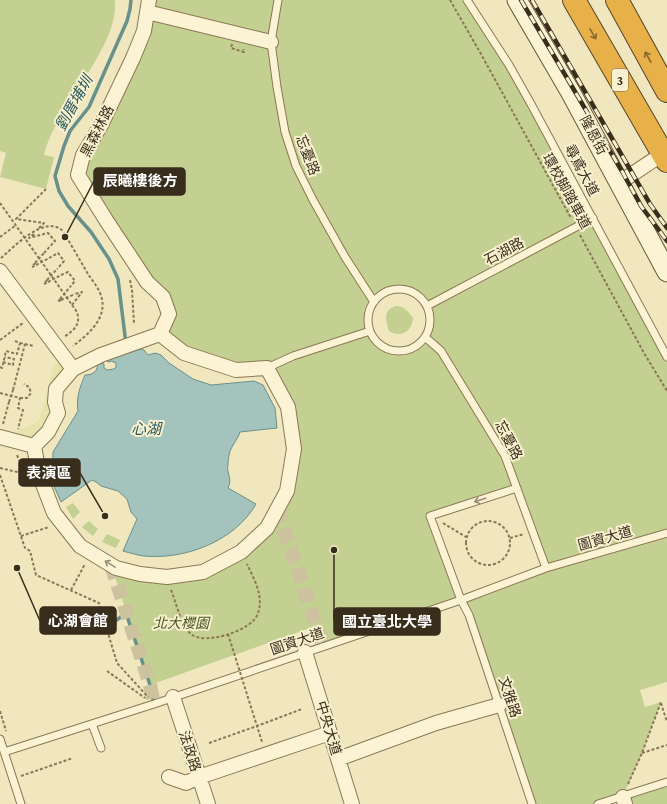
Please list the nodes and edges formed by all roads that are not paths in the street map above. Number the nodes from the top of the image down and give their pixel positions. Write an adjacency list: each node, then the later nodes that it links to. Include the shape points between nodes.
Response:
1 (278, 0): 7 (lane, 忘憂路)
2 (467, 0): 11 (lane, 尋鳶大道, via 509,65)
3 (517, 0): 10 (street, 隆恩街)
4 (574, 0): 9 (highway, 3, one-way to 9)
5 (617, 0): 8 (highway, one-way to 5)
6 (148, 6): 7 (street); 17 (street, 黑森林路, via 144,31 133,58 101,126 83,155 78,175 147,282 163,297 169,314)
7 (272, 42): 14 (lane, 忘憂路, via 285,132 296,166 345,256)
8 (667, 91)
9 (666, 155): 10 (street)
10 (619, 183): 13 (street, 隆恩街)
11 (593, 218): 15 (lane, 石湖路); 19 (lane, 尋鳶大道)
12 (0, 271): 21 (street)
13 (667, 272)
14 (374, 302): 15 (lane, via 385,293 399,289 417,294); 16 (lane, via 368,321)
15 (427, 306): 18 (lane, via 430,319)
16 (370, 330): 18 (lane, via 374,339 382,346 396,351 410,350); 20 (lane, via 292,356)
17 (153, 336): 20 (street, via 184,353 236,370); 21 (street, via 101,355)
18 (425, 337): 24 (lane, 忘憂路, via 441,351 505,456)
19 (667, 357)
20 (268, 368): 23 (street, one-way to 23, via 288,407 294,449 287,491 267,528 241,552 203,572 167,577 140,574 116,568 80,546 54,513 39,474)
21 (73, 369): 23 (street, via 56,389 55,402 58,413 48,432)
22 (2, 431): 23 (street)
23 (34, 446)
24 (517, 488): 26 (lane, 忘憂路); 27 (lane, 文雅路, one-way to 27, via 430,516)
25 (667, 533): 26 (lane, 圖資大道)
26 (546, 568): 27 (lane, 圖資大道)
27 (461, 600): 28 (lane, 圖資大道); 30 (lane, 文雅路, via 469,615)
28 (305, 652): 29 (lane, 圖資大道); 32 (street, 中央大道)
29 (173, 698): 31 (lane, 圖資大道); 38 (street, 法政路)
30 (499, 705): 36 (street, via 436,723); 44 (lane, 文雅路)
31 (92, 724): 34 (lane); 35 (lane, 圖資大道)
32 (330, 733): 36 (street, 中央大道); 38 (street)
33 (0, 739): 35 (lane)
34 (101, 748)
35 (4, 752): 41 (lane)
36 (338, 759): 43 (street, 中央大道)
37 (169, 777): 38 (street, via 186,783)
38 (199, 777): 42 (street, 法政路)
39 (667, 782): 40 (lane)
40 (624, 800): 45 (lane)
41 (21, 804)
42 (208, 804)
43 (352, 804)
44 (532, 804)
45 (598, 804)

